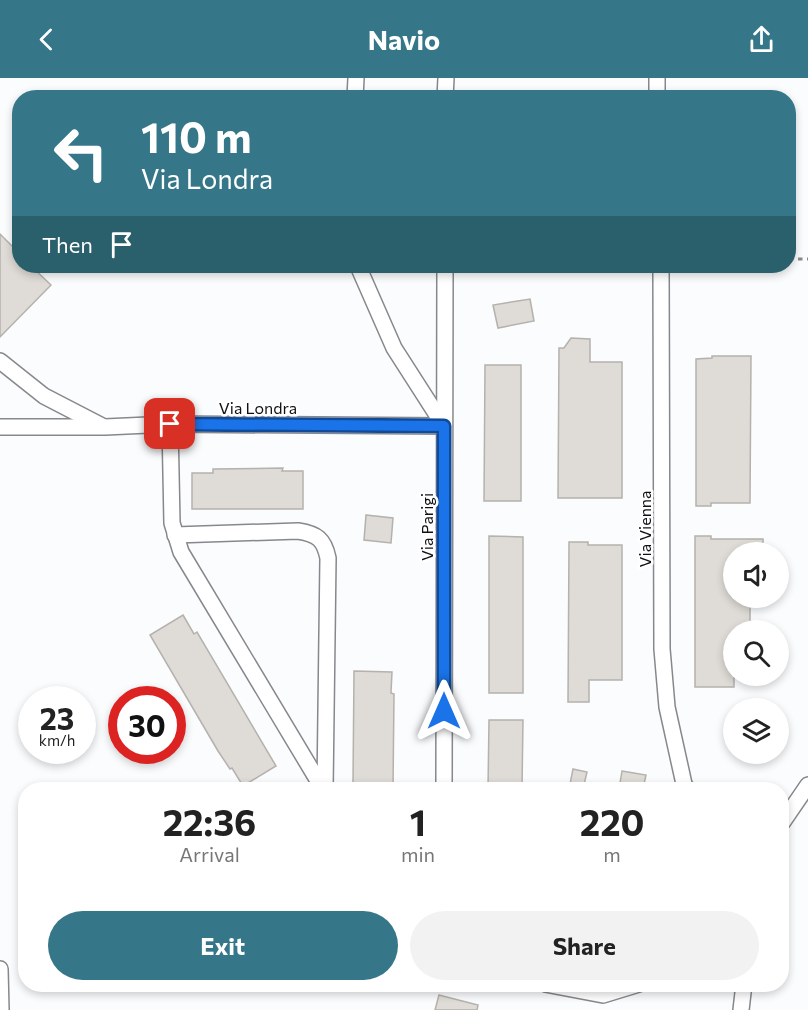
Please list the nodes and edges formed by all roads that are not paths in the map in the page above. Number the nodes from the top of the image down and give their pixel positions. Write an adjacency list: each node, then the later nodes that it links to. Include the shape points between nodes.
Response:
1 (361, 273): 6 (street, via 394,348)
2 (445, 273): 6 (street, Via Parigi)
3 (661, 273): 13 (street, Via Vienna, via 662,649 667,707)
4 (0, 361): 8 (street, via 44,396)
5 (170, 424): 6 (street, Via Londra); 8 (street, Via Londra); 9 (street)
6 (444, 426): 12 (street, Via Parigi)
7 (0, 427): 8 (street, Via Londra)
8 (105, 427)
9 (175, 535): 10 (street); 11 (street, via 298,531 313,534 326,547)
10 (320, 782)
11 (324, 782)
12 (444, 782)
13 (684, 782)
14 (808, 785): 15 (street)
15 (789, 813)
16 (0, 969): 19 (street)
17 (587, 992): 18 (street)
18 (613, 992)
19 (1, 1010)

